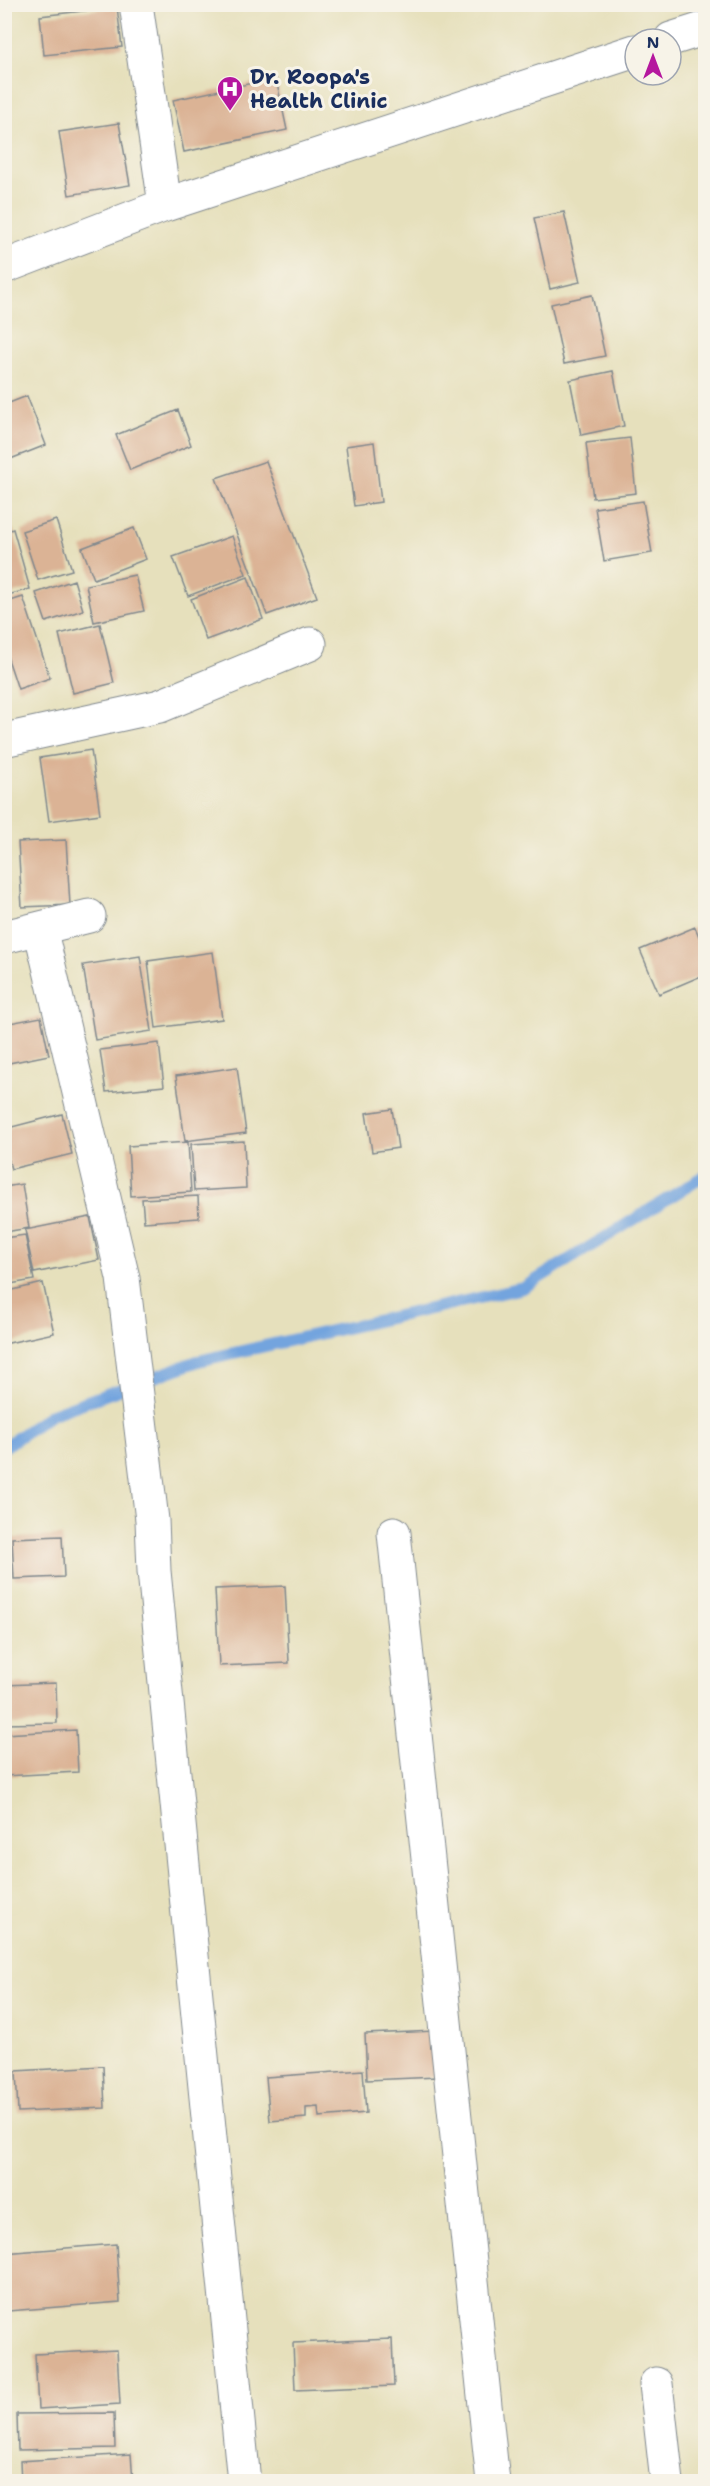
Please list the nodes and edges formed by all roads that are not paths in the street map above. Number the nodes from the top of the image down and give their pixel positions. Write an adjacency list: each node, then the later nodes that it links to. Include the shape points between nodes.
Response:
1 (136, 4): 5 (street)
2 (705, 28): 3 (street)
3 (683, 35)
4 (623, 55): 5 (street)
5 (165, 205): 6 (street)
6 (4, 267)
7 (310, 644): 8 (street, via 160,706)
8 (4, 740)
9 (89, 916): 10 (street)
10 (40, 928): 11 (street); 14 (street, via 123,1278 152,1520)
11 (4, 937)
12 (394, 1533): 15 (street)
13 (656, 2384): 16 (street)
14 (244, 2481)
15 (493, 2481)
16 (667, 2481)

